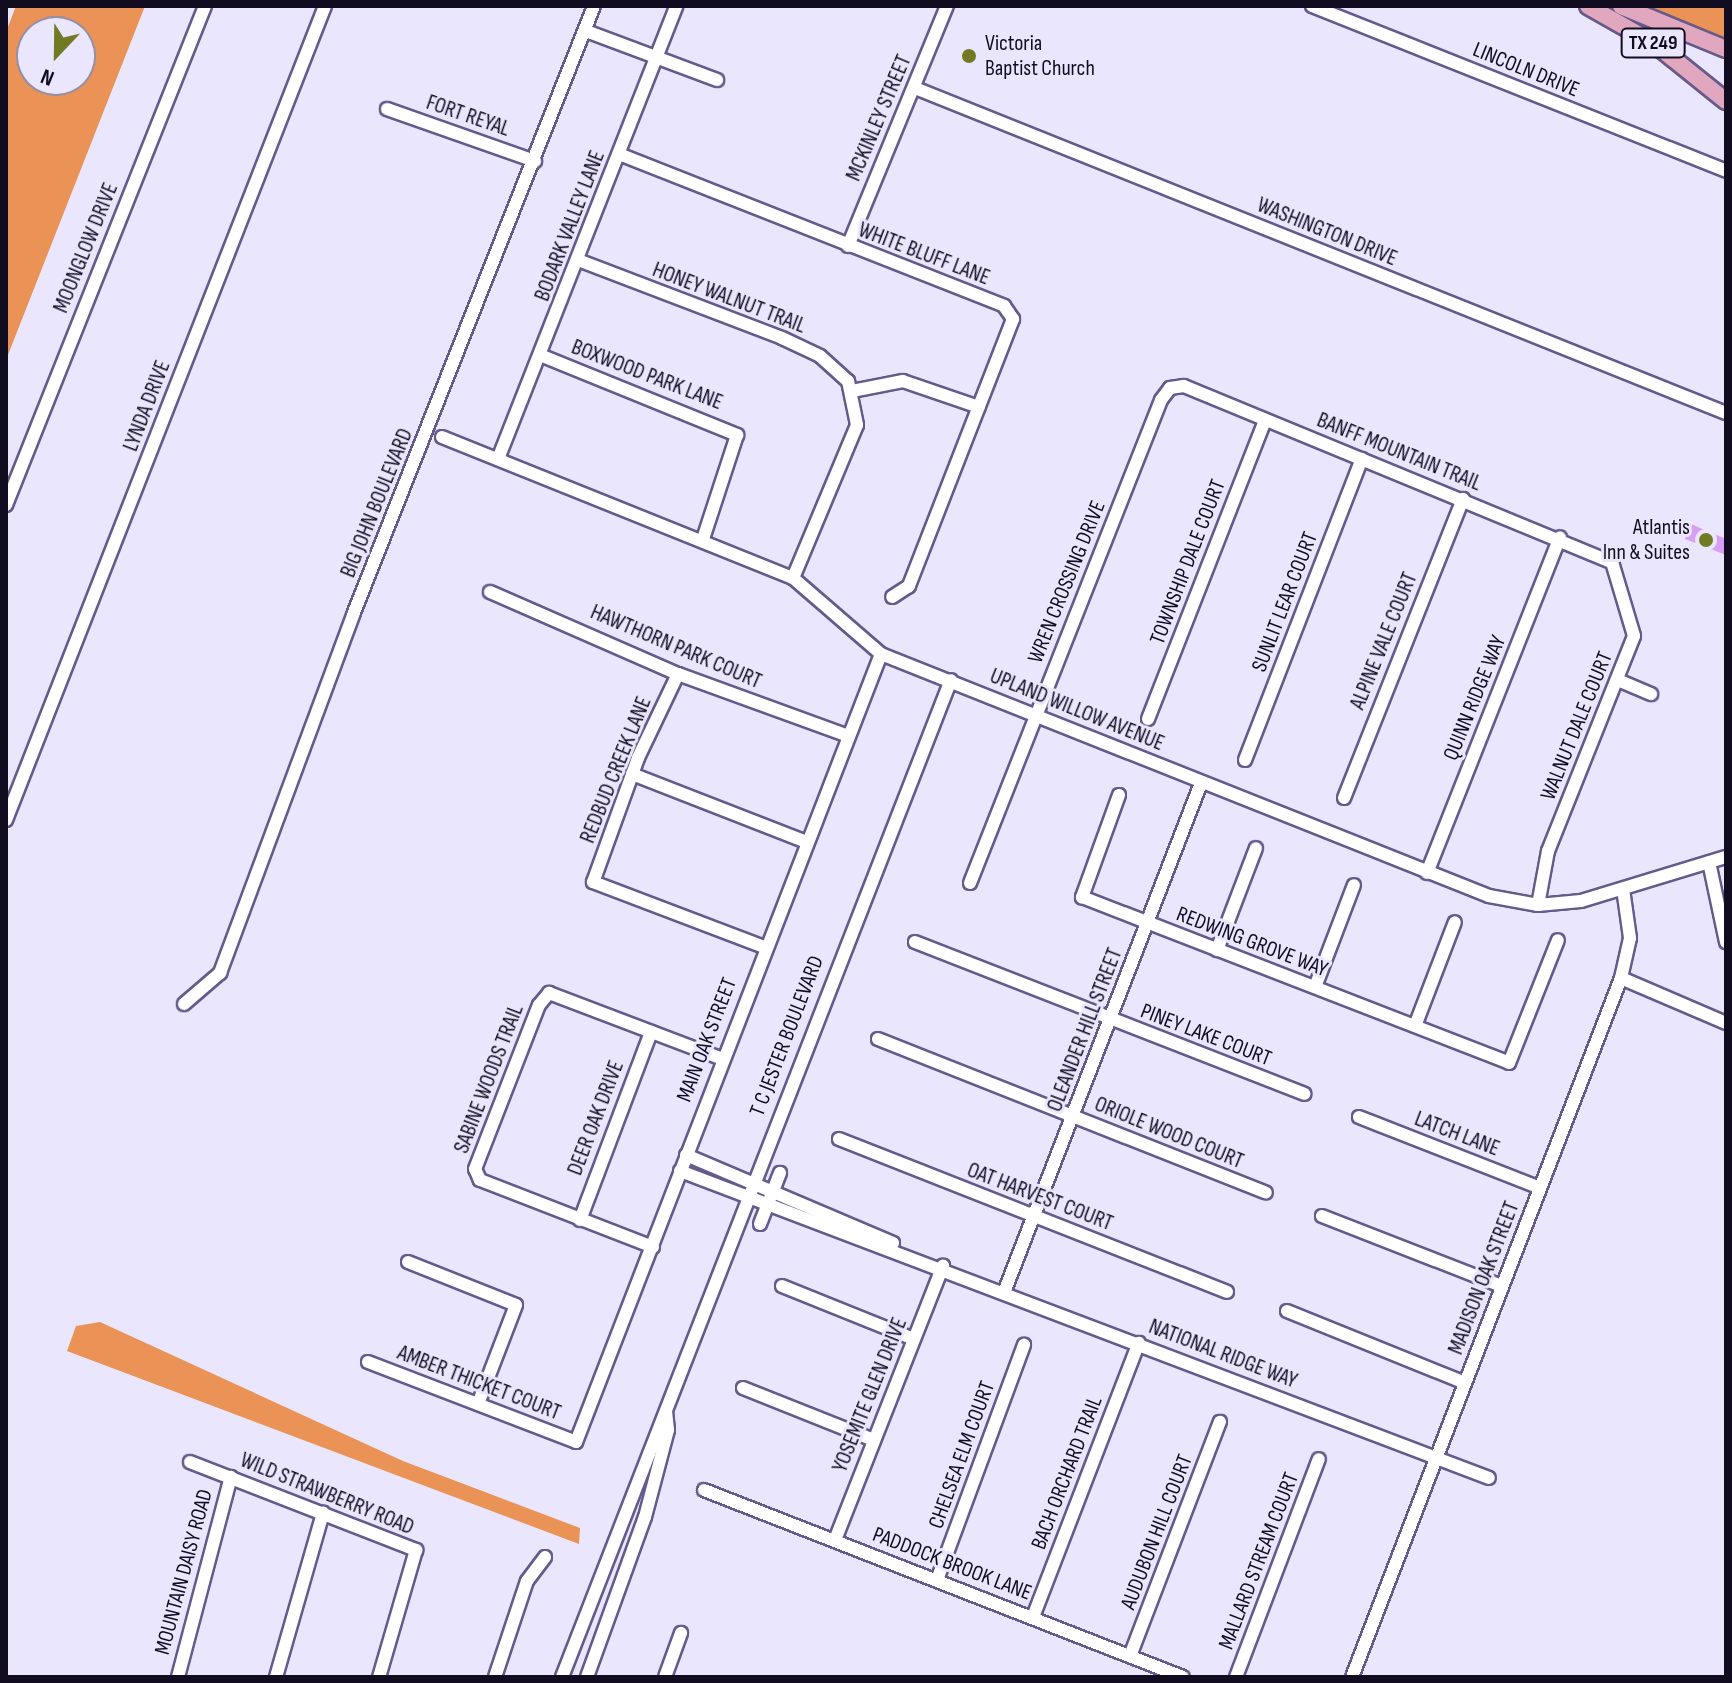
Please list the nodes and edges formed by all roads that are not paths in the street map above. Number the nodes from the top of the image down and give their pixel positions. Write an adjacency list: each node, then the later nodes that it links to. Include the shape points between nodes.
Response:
1 (205, 6): 31 (street, MOONGLOW DRIVE)
2 (325, 6): 51 (street, LYNDA DRIVE)
3 (594, 6): 9 (street, BIG JOHN BOULEVARD)
4 (676, 6): 11 (street, BODARK VALLEY LANE)
5 (947, 6): 13 (street, MCKINLEY STREET)
6 (1312, 6): 18 (street, LINCOLN DRIVE)
7 (1588, 6): 14 (main road, TX 249, via 1655,44)
8 (1621, 6): 10 (main road)
9 (586, 31): 11 (street); 17 (street, BIG JOHN BOULEVARD)
10 (1726, 49)
11 (656, 58): 12 (street); 16 (street, BODARK VALLEY LANE)
12 (717, 80)
13 (915, 88): 19 (street, MCKINLEY STREET); 25 (street, WASHINGTON DRIVE)
14 (1726, 101)
15 (387, 109): 17 (street, FORT REYAL)
16 (619, 154): 19 (street, WHITE BLUFF LANE); 20 (street, BODARK VALLEY LANE)
17 (535, 161): 70 (street, BIG JOHN BOULEVARD, via 353,615 220,973)
18 (1726, 171)
19 (848, 246): 24 (street, WHITE BLUFF LANE, via 1004,306 1013,319)
20 (578, 260): 21 (street, BODARK VALLEY LANE); 23 (street, HONEY WALNUT TRAIL, via 820,356)
21 (540, 355): 28 (street, BODARK VALLEY LANE); 33 (street, BOXWOOD PARK LANE, via 737,435)
22 (1170, 388): 26 (street, BANFF MOUNTAIN TRAIL, via 1184,386); 43 (street, WREN CROSSING DRIVE)
23 (852, 391): 24 (street, via 903,381); 35 (street, via 857,425)
24 (979, 407): 37 (street, WHITE BLUFF LANE, via 909,586)
25 (1726, 413)
26 (1265, 420): 29 (street, BANFF MOUNTAIN TRAIL); 44 (street, TOWNSHIP DALE COURT)
27 (442, 437): 28 (street, UPLAND WILLOW AVENUE)
28 (498, 459): 33 (street, UPLAND WILLOW AVENUE)
29 (1362, 459): 30 (street, BANFF MOUNTAIN TRAIL); 46 (street, SUNLIT LEAR COURT)
30 (1463, 499): 32 (street, BANFF MOUNTAIN TRAIL); 50 (street, ALPINE VALE COURT)
31 (6, 505)
32 (1560, 537): 34 (street, BANFF MOUNTAIN TRAIL); 56 (street, QUINN RIDGE WAY)
33 (703, 539): 35 (street, UPLAND WILLOW AVENUE)
34 (1612, 562): 41 (street, WALNUT DALE COURT, via 1634,636)
35 (793, 578): 38 (street, UPLAND WILLOW AVENUE)
36 (490, 592): 39 (street, HAWTHORN PARK COURT)
37 (892, 597)
38 (881, 654): 40 (street, UPLAND WILLOW AVENUE); 45 (street, MAIN OAK STREET)
39 (678, 674): 45 (street, HAWTHORN PARK COURT); 47 (street, REDBUD CREEK LANE)
40 (951, 680): 43 (street, UPLAND WILLOW AVENUE); 84 (street, T C JESTER BOULEVARD)
41 (1618, 680): 42 (street); 60 (street, WALNUT DALE COURT, via 1548,851)
42 (1651, 694)
43 (1036, 714): 48 (street, UPLAND WILLOW AVENUE); 57 (street, WREN CROSSING DRIVE)
44 (1148, 719)
45 (848, 736): 52 (street, MAIN OAK STREET)
46 (1245, 760)
47 (632, 774): 52 (street); 66 (street, REDBUD CREEK LANE, via 593,882)
48 (1201, 783): 56 (street, UPLAND WILLOW AVENUE); 62 (street, OLEANDER HILL STREET)
49 (1119, 795): 62 (street, REDWING GROVE WAY, via 1082,897)
50 (1344, 798)
51 (6, 820)
52 (806, 842): 66 (street, MAIN OAK STREET)
53 (1256, 848): 67 (street)
54 (1726, 857): 55 (street, UPLAND WILLOW AVENUE)
55 (1709, 862): 59 (street, UPLAND WILLOW AVENUE); 65 (street)
56 (1427, 873): 60 (street, UPLAND WILLOW AVENUE, via 1489,896)
57 (970, 883)
58 (1354, 885): 69 (street)
59 (1623, 889): 60 (street, UPLAND WILLOW AVENUE); 68 (street, MADISON OAK STREET, via 1630,938)
60 (1538, 905)
61 (1455, 922): 73 (street)
62 (1149, 923): 67 (street, REDWING GROVE WAY); 71 (street, OLEANDER HILL STREET)
63 (1558, 940): 73 (street, REDWING GROVE WAY, via 1509,1063)
64 (915, 942): 71 (street, PINEY LAKE COURT)
65 (1726, 942)
66 (764, 947): 76 (street, MAIN OAK STREET)
67 (1217, 950): 69 (street, REDWING GROVE WAY)
68 (1621, 978): 72 (street); 85 (street, MADISON OAK STREET)
69 (1315, 987): 73 (street, REDWING GROVE WAY)
70 (184, 1004)
71 (1110, 1020): 77 (street, PINEY LAKE COURT); 78 (street, OLEANDER HILL STREET)
72 (1726, 1023)
73 (1415, 1026)
74 (651, 1032): 76 (street, SABINE WOODS TRAIL); 92 (street, DEER OAK DRIVE); 92 (street, SABINE WOODS TRAIL, via 557,994 543,997 475,1175)
75 (878, 1039): 78 (street, ORIOLE WOOD COURT)
76 (720, 1058): 81 (street, MAIN OAK STREET)
77 (1304, 1094)
78 (1072, 1117): 87 (street, ORIOLE WOOD COURT); 90 (street, OLEANDER HILL STREET)
79 (1359, 1117): 85 (street, LATCH LANE)
80 (839, 1139): 90 (street, OAT HARVEST COURT)
81 (686, 1155): 82 (street, MAIN OAK STREET); 84 (street, NATIONAL RIDGE WAY)
82 (680, 1171): 88 (street, NATIONAL RIDGE WAY); 94 (street, MAIN OAK STREET)
83 (780, 1173): 86 (street)
84 (753, 1182): 86 (street, NATIONAL RIDGE WAY); 88 (street, T C JESTER BOULEVARD)
85 (1540, 1188): 98 (street, MADISON OAK STREET)
86 (773, 1190): 89 (street); 96 (street, NATIONAL RIDGE WAY)
87 (1266, 1193)
88 (748, 1197): 89 (street, NATIONAL RIDGE WAY); 109 (street, T C JESTER BOULEVARD)
89 (768, 1204): 93 (street); 96 (street, NATIONAL RIDGE WAY)
90 (1034, 1216): 99 (street, OLEANDER HILL STREET); 100 (street, OAT HARVEST COURT)
91 (1322, 1216): 98 (street)
92 (580, 1220): 94 (street)
93 (760, 1224)
94 (653, 1247): 112 (street, MAIN OAK STREET)
95 (408, 1262): 108 (street, via 516,1305)
96 (943, 1266): 99 (street, NATIONAL RIDGE WAY); 102 (street, YOSEMITE GLEN DRIVE)
97 (782, 1286): 102 (street)
98 (1502, 1286): 106 (street, MADISON OAK STREET)
99 (1005, 1290): 103 (street, NATIONAL RIDGE WAY)
100 (1227, 1292)
101 (1287, 1311): 106 (street)
102 (914, 1339): 111 (street, YOSEMITE GLEN DRIVE)
103 (1139, 1343): 113 (street, NATIONAL RIDGE WAY); 125 (street, BACH ORCHARD TRAIL)
104 (1024, 1345): 124 (street, CHELSEA ELM COURT)
105 (368, 1362): 108 (street, AMBER THICKET COURT)
106 (1465, 1383): 113 (street, MADISON OAK STREET)
107 (743, 1388): 111 (street)
108 (478, 1404): 112 (street, AMBER THICKET COURT)
109 (666, 1409): 120 (street, T C JESTER BOULEVARD); 122 (street, T C JESTER BOULEVARD, via 668,1430)
110 (1220, 1422): 127 (street, AUDUBON HILL COURT)
111 (874, 1440): 121 (street, YOSEMITE GLEN DRIVE)
112 (576, 1442)
113 (1437, 1458): 117 (street, NATIONAL RIDGE WAY); 137 (street, MADISON OAK STREET)
114 (1319, 1459): 136 (street, MALLARD STREAM COURT)
115 (190, 1462): 116 (street, WILD STRAWBERRY ROAD)
116 (231, 1477): 119 (street, WILD STRAWBERRY ROAD); 128 (street, MOUNTAIN DAISY ROAD)
117 (1489, 1478)
118 (704, 1490): 121 (street, PADDOCK BROOK LANE)
119 (323, 1513): 129 (street); 130 (street, WILD STRAWBERRY ROAD, via 416,1550)
120 (612, 1540): 122 (street); 132 (street, T C JESTER BOULEVARD)
121 (835, 1540): 124 (street, PADDOCK BROOK LANE)
122 (633, 1549): 133 (street, T C JESTER BOULEVARD)
123 (545, 1557): 131 (street, via 527,1581)
124 (937, 1580): 125 (street, PADDOCK BROOK LANE)
125 (1033, 1617): 127 (street, PADDOCK BROOK LANE)
126 (681, 1633): 134 (street)
127 (1130, 1656): 135 (street, PADDOCK BROOK LANE)
128 (178, 1677)
129 (276, 1677)
130 (379, 1677)
131 (495, 1677)
132 (562, 1677)
133 (587, 1677)
134 (665, 1677)
135 (1183, 1677)
136 (1236, 1677)
137 (1352, 1677)

